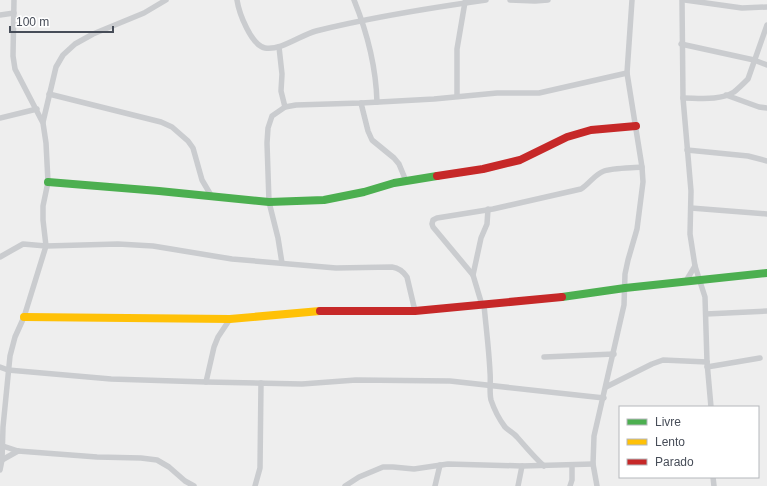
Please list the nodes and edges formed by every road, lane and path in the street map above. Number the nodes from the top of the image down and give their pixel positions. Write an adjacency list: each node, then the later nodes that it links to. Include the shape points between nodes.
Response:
1 (14, 0): 13 (street)
2 (166, 0): 22 (street, via 144,13 92,34 75,44 63,55 56,67)
3 (237, 0): 18 (street, via 245,24 259,46)
4 (354, 0): 15 (street)
5 (486, 0): 11 (street)
6 (510, 0): 7 (street)
7 (548, 0)
8 (632, 0): 21 (street)
9 (682, 0): 17 (street)
10 (685, 0): 12 (street, via 742,8)
11 (465, 2): 15 (street); 24 (street, via 457,49)
12 (767, 7)
13 (14, 14): 14 (street); 30 (street, via 15,69)
14 (0, 15)
15 (362, 20): 18 (street, via 312,32); 26 (street, via 376,80)
16 (767, 25): 19 (street)
17 (681, 44): 19 (street); 25 (street)
18 (279, 47): 28 (street, via 281,91)
19 (754, 60): 20 (street); 23 (street, via 748,79)
20 (767, 65)
21 (627, 73): 24 (street, via 590,80 550,92); 33 (street)
22 (49, 94): 32 (street); 39 (street, via 172,127 193,148 202,180)
23 (726, 95): 25 (street, via 713,98); 29 (street)
24 (457, 96): 26 (street)
25 (683, 98): 34 (street)
26 (377, 102): 27 (street)
27 (361, 103): 28 (street); 37 (street, via 372,140 399,164)
28 (286, 107): 40 (street, via 272,116 268,128)
29 (767, 108)
30 (37, 109): 31 (street); 32 (street)
31 (0, 118)
32 (43, 123): 38 (street)
33 (636, 126): 36 (street); 37 (street, via 591,130 567,137 520,160 483,169)
34 (687, 150): 35 (street, via 748,156); 41 (street)
35 (767, 161)
36 (642, 167): 42 (street, via 604,171 581,188); 52 (street, via 638,229 628,260)
37 (406, 181): 40 (street, via 324,200)
38 (48, 182): 39 (street); 44 (street, via 43,206)
39 (212, 197): 40 (street)
40 (269, 202): 46 (street)
41 (691, 208): 43 (street); 47 (street, via 690,234)
42 (488, 209): 49 (street, via 487,224 481,238); 49 (street, via 437,218 432,224)
43 (767, 214)
44 (46, 246): 45 (street, via 23,244); 46 (street, via 146,246 232,259); 57 (street)
45 (0, 257)
46 (282, 263): 54 (street, via 336,268 399,268 407,277)
47 (695, 266): 50 (street); 51 (street)
48 (767, 273): 50 (street)
49 (473, 274): 53 (street)
50 (700, 280): 51 (street); 56 (street)
51 (686, 281): 52 (street)
52 (625, 288): 53 (street); 59 (street)
53 (483, 305): 54 (street); 67 (street)
54 (415, 311): 58 (street, via 305,312)
55 (767, 311): 56 (street)
56 (706, 314): 62 (street)
57 (24, 317): 58 (street); 64 (street, via 15,337)
58 (230, 319): 65 (street, via 214,347)
59 (614, 354): 60 (street); 68 (street)
60 (544, 357)
61 (760, 358): 62 (street)
62 (707, 364): 68 (street, via 658,361); 70 (street)
63 (0, 367): 64 (street)
64 (8, 370): 65 (street, via 111,379); 71 (street)
65 (206, 382): 66 (street)
66 (261, 383): 67 (street, via 302,384 356,380); 82 (street, via 260,468)
67 (491, 385): 69 (street); 79 (street, via 491,398 498,417)
68 (606, 387): 69 (street)
69 (604, 398): 75 (street, via 594,436)
70 (711, 406)
71 (2, 428): 72 (street)
72 (2, 446): 73 (street); 74 (street)
73 (18, 450): 74 (street); 81 (street, via 157,460)
74 (2, 460): 80 (street)
75 (593, 464): 77 (street); 87 (street)
76 (440, 465): 78 (street); 83 (street, via 414,469 383,467); 84 (street)
77 (572, 465): 79 (street); 86 (street)
78 (522, 466): 79 (street); 85 (street)
79 (544, 466)
80 (0, 470)
81 (194, 486)
82 (255, 486)
83 (345, 486)
84 (434, 486)
85 (518, 486)
86 (570, 486)
87 (597, 486)

